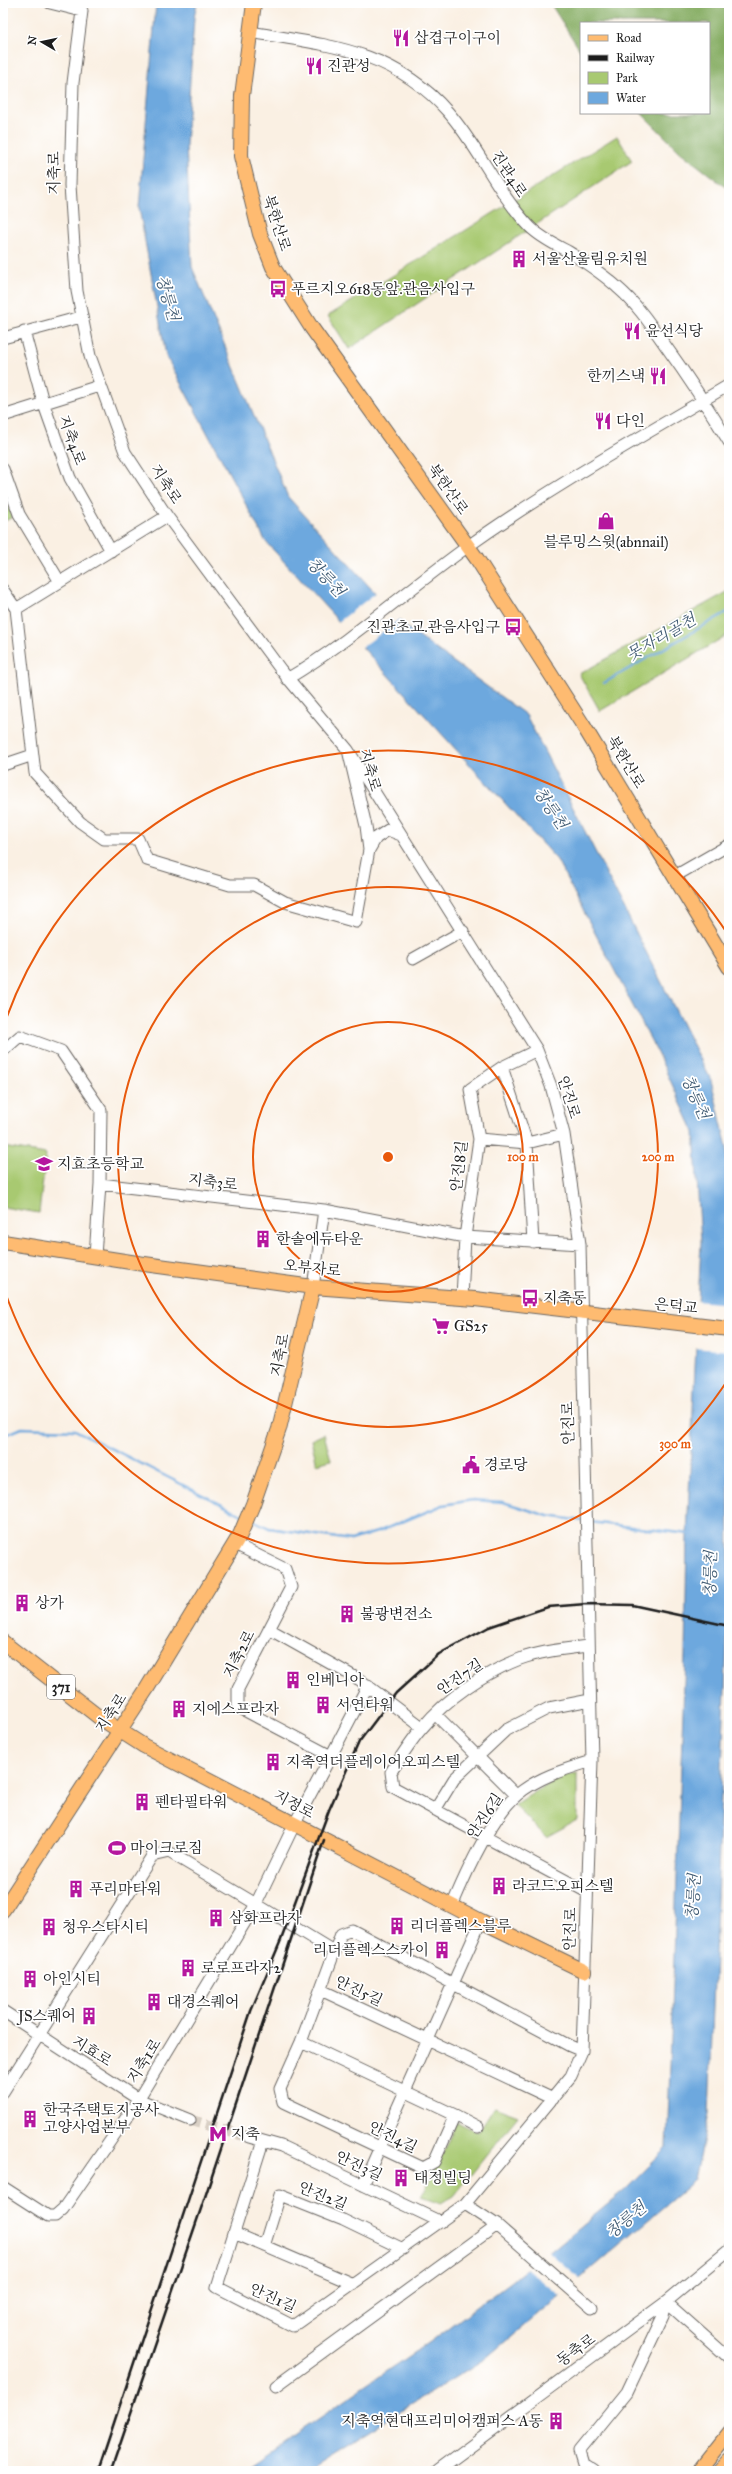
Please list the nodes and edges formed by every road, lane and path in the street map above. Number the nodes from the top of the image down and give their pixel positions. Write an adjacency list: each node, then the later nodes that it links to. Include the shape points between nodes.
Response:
1 (50, 3): 4 (street, 지축로, via 82,11 73,83 70,185)
2 (254, 3): 3 (main road, 북한산로)
3 (250, 32): 9 (street, 진관4로, via 315,41 364,55 396,70 418,85 448,111 509,203 531,228 595,268 640,309); 15 (main road, 북한산로, via 242,96 241,156 260,234 273,267 311,327)
4 (81, 317): 5 (street); 8 (street, 지축로)
5 (24, 331): 6 (street); 10 (street, 지축4로)
6 (3, 338)
7 (729, 385): 9 (street)
8 (99, 386): 10 (street); 14 (street, 지축로, via 125,452)
9 (704, 400): 12 (street, 진관4로); 15 (street, via 603,458)
10 (43, 402): 11 (street); 16 (street, 지축4로, via 70,478)
11 (3, 416)
12 (729, 442)
13 (3, 470): 17 (street, via 19,514)
14 (167, 516): 16 (street); 20 (street, 지축로)
15 (468, 546): 20 (street, via 326,654); 27 (main road, 북한산로, via 583,725)
16 (112, 551): 17 (street)
17 (60, 582): 19 (street)
18 (3, 590): 19 (street)
19 (16, 609): 22 (street)
20 (287, 679): 21 (street, 지축로)
21 (348, 750): 24 (street, 안진로); 26 (street, 지축로)
22 (32, 755): 23 (street); 26 (street, 지축로, via 34,773 80,822 104,839 138,839 147,860 230,885 254,885 285,902 356,922)
23 (3, 764)
24 (401, 835): 26 (street, via 388,830 376,838); 28 (street, 안진로)
25 (729, 845): 27 (street)
26 (369, 850)
27 (675, 876): 30 (main road, 북한산로)
28 (463, 931): 29 (street); 31 (street, 안진로)
29 (414, 960)
30 (729, 967)
31 (537, 1050): 33 (street, 안진8길); 34 (street, 안진로, via 551,1086)
32 (3, 1051): 37 (street, via 20,1036 61,1051 101,1110)
33 (502, 1067): 35 (street, 안진8길, via 470,1089); 36 (street)
34 (564, 1134): 36 (street); 42 (street, 안진로)
35 (479, 1139): 36 (street); 39 (street, 안진8길)
36 (527, 1143): 41 (street)
37 (100, 1184): 38 (street, 지축3로); 43 (street)
38 (324, 1210): 39 (street); 44 (street, 지축로)
39 (465, 1237): 41 (street); 45 (street, 안진8길)
40 (3, 1242): 43 (main road, 오부자로)
41 (533, 1242): 42 (street)
42 (580, 1244): 46 (street, 안진로)
43 (95, 1256): 44 (main road, 오부자로)
44 (313, 1286): 45 (main road, 오부자로); 49 (main road, 지축로, via 279,1429 253,1504)
45 (462, 1299): 46 (main road, 오부자로)
46 (581, 1312): 47 (main road, 오부자로); 52 (street, 안진로)
47 (618, 1317): 48 (main road, 은덕교)
48 (729, 1329)
49 (235, 1544): 50 (street, 지축2로, via 285,1569 291,1587); 57 (main road, 지축로)
50 (269, 1629): 53 (street); 59 (street, 지축2로, via 238,1690 238,1707)
51 (3, 1642): 57 (main road, 지정로 / 371)
52 (588, 1646): 54 (street, 안진로); 55 (street, 안진7길, via 520,1659 484,1677)
53 (368, 1685): 56 (street); 59 (street)
54 (590, 1700): 58 (street, via 549,1708 506,1730); 60 (street, 안진로)
55 (435, 1714): 56 (street, 안진7길); 58 (street)
56 (422, 1727): 62 (street, 안진7길, via 391,1772 393,1787)
57 (120, 1731): 63 (main road, 지정로, via 144,1746); 68 (main road, 지축로)
58 (478, 1755): 61 (street); 62 (street, via 454,1779)
59 (331, 1756): 63 (street)
60 (592, 1761): 61 (street, 안진6길, via 557,1772); 65 (street, 안진로)
61 (516, 1795): 64 (street, 안진6길)
62 (435, 1810): 64 (street)
63 (295, 1823): 66 (street, 지축1로); 67 (main road, 지정로)
64 (487, 1837): 65 (street); 67 (street, 안진6길)
65 (587, 1892): 71 (street, 안진로)
66 (256, 1904): 70 (street); 75 (street, via 169,1852 152,1856); 81 (street, 지축1로)
67 (452, 1906): 69 (main road, 지정로)
68 (3, 1910)
69 (480, 1921): 71 (main road, 지정로); 72 (street)
70 (335, 1952): 72 (street, 안진5길, via 341,1934 352,1930); 73 (street, 안진5길)
71 (584, 1971): 78 (street, 안진로)
72 (453, 1984): 76 (street); 78 (street, 안진5길)
73 (321, 1990): 76 (street, 안진5길); 77 (street)
74 (3, 2011): 75 (street, 지효로)
75 (39, 2035): 79 (street); 81 (street, 지효로)
76 (428, 2040): 80 (street); 82 (street, 안진5길)
77 (301, 2042): 80 (street); 88 (street, 안진4길, via 280,2089 282,2102)
78 (582, 2050): 82 (street, 안진로, via 571,2076)
79 (3, 2092)
80 (405, 2092): 83 (street); 88 (street)
81 (138, 2099): 84 (street, 지효로); 90 (street, 지축1로, via 63,2209 55,2216 40,2213)
82 (553, 2099): 91 (street, 안진로)
83 (455, 2115): 85 (street); 88 (street, 안진4길, via 434,2162 423,2168)
84 (190, 2120)
85 (478, 2127)
86 (249, 2136): 87 (street)
87 (263, 2141): 89 (street, 안진3길, via 281,2146); 94 (street, 안진1길)
88 (380, 2146): 89 (street)
89 (363, 2185): 92 (street, 안진3길)
90 (3, 2187)
91 (465, 2204): 92 (street, 안진로); 93 (street)
92 (441, 2222): 96 (street, 안진1길)
93 (497, 2225): 100 (street); 102 (street)
94 (234, 2233): 95 (street); 98 (street, 안진1길, via 217,2287 292,2326)
95 (264, 2246): 96 (street, 안진2길, via 280,2195 343,2220); 98 (street)
96 (403, 2249): 98 (street, 안진1길)
97 (729, 2250): 99 (street, 동축로)
98 (353, 2284)
99 (666, 2302): 101 (street); 105 (street, 동축로); 106 (street, via 663,2316 627,2392 579,2451 583,2464)
100 (588, 2305)
101 (729, 2358)
102 (276, 2386)
103 (729, 2433): 107 (main road)
104 (729, 2460): 108 (main road)
105 (438, 2471)
106 (594, 2471)
107 (699, 2471)
108 (720, 2471)

